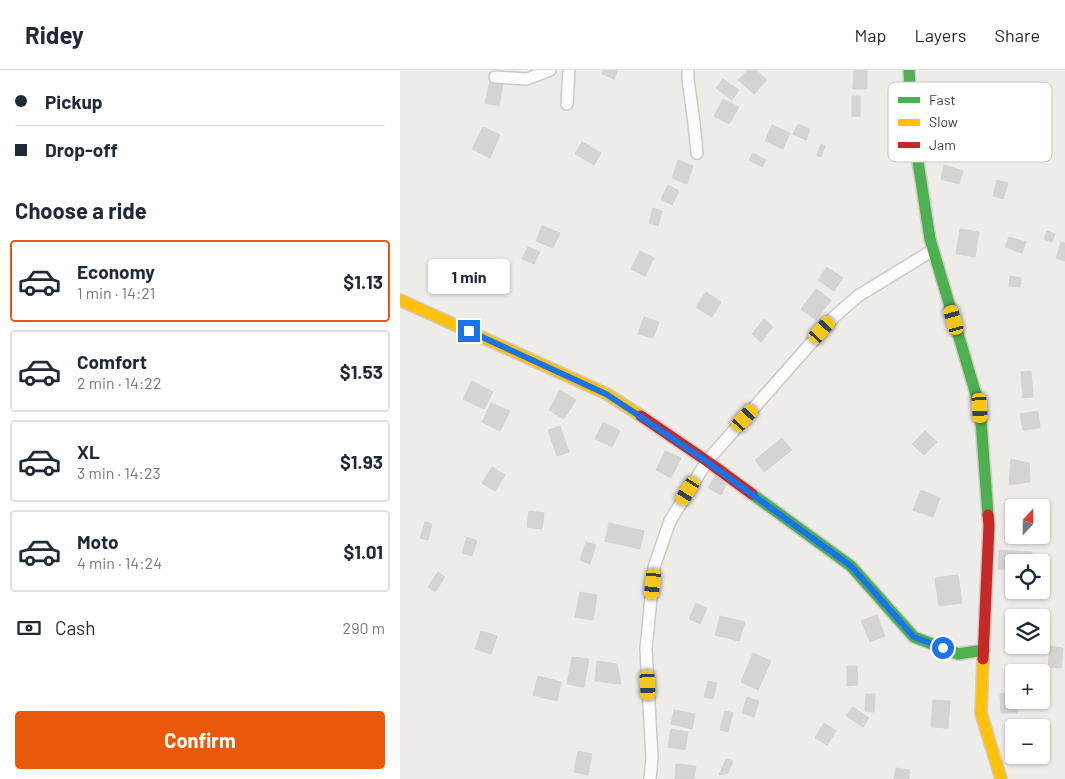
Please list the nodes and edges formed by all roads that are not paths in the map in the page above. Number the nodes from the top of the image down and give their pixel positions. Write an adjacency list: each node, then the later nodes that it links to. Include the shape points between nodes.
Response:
1 (550, 70): 4 (street, via 527,79)
2 (569, 70): 5 (street)
3 (688, 70): 6 (street)
4 (495, 77)
5 (567, 104)
6 (697, 153)
7 (918, 162): 8 (street)
8 (933, 250): 10 (street, via 858,296 835,316); 11 (street, via 980,408 988,524)
9 (400, 300): 10 (street, via 606,394)
10 (706, 461): 11 (street, via 851,566 914,637 958,654); 12 (street, via 670,521 654,567 646,649 652,758)
11 (984, 650): 13 (street, via 981,713)
12 (650, 779)
13 (1001, 779)

